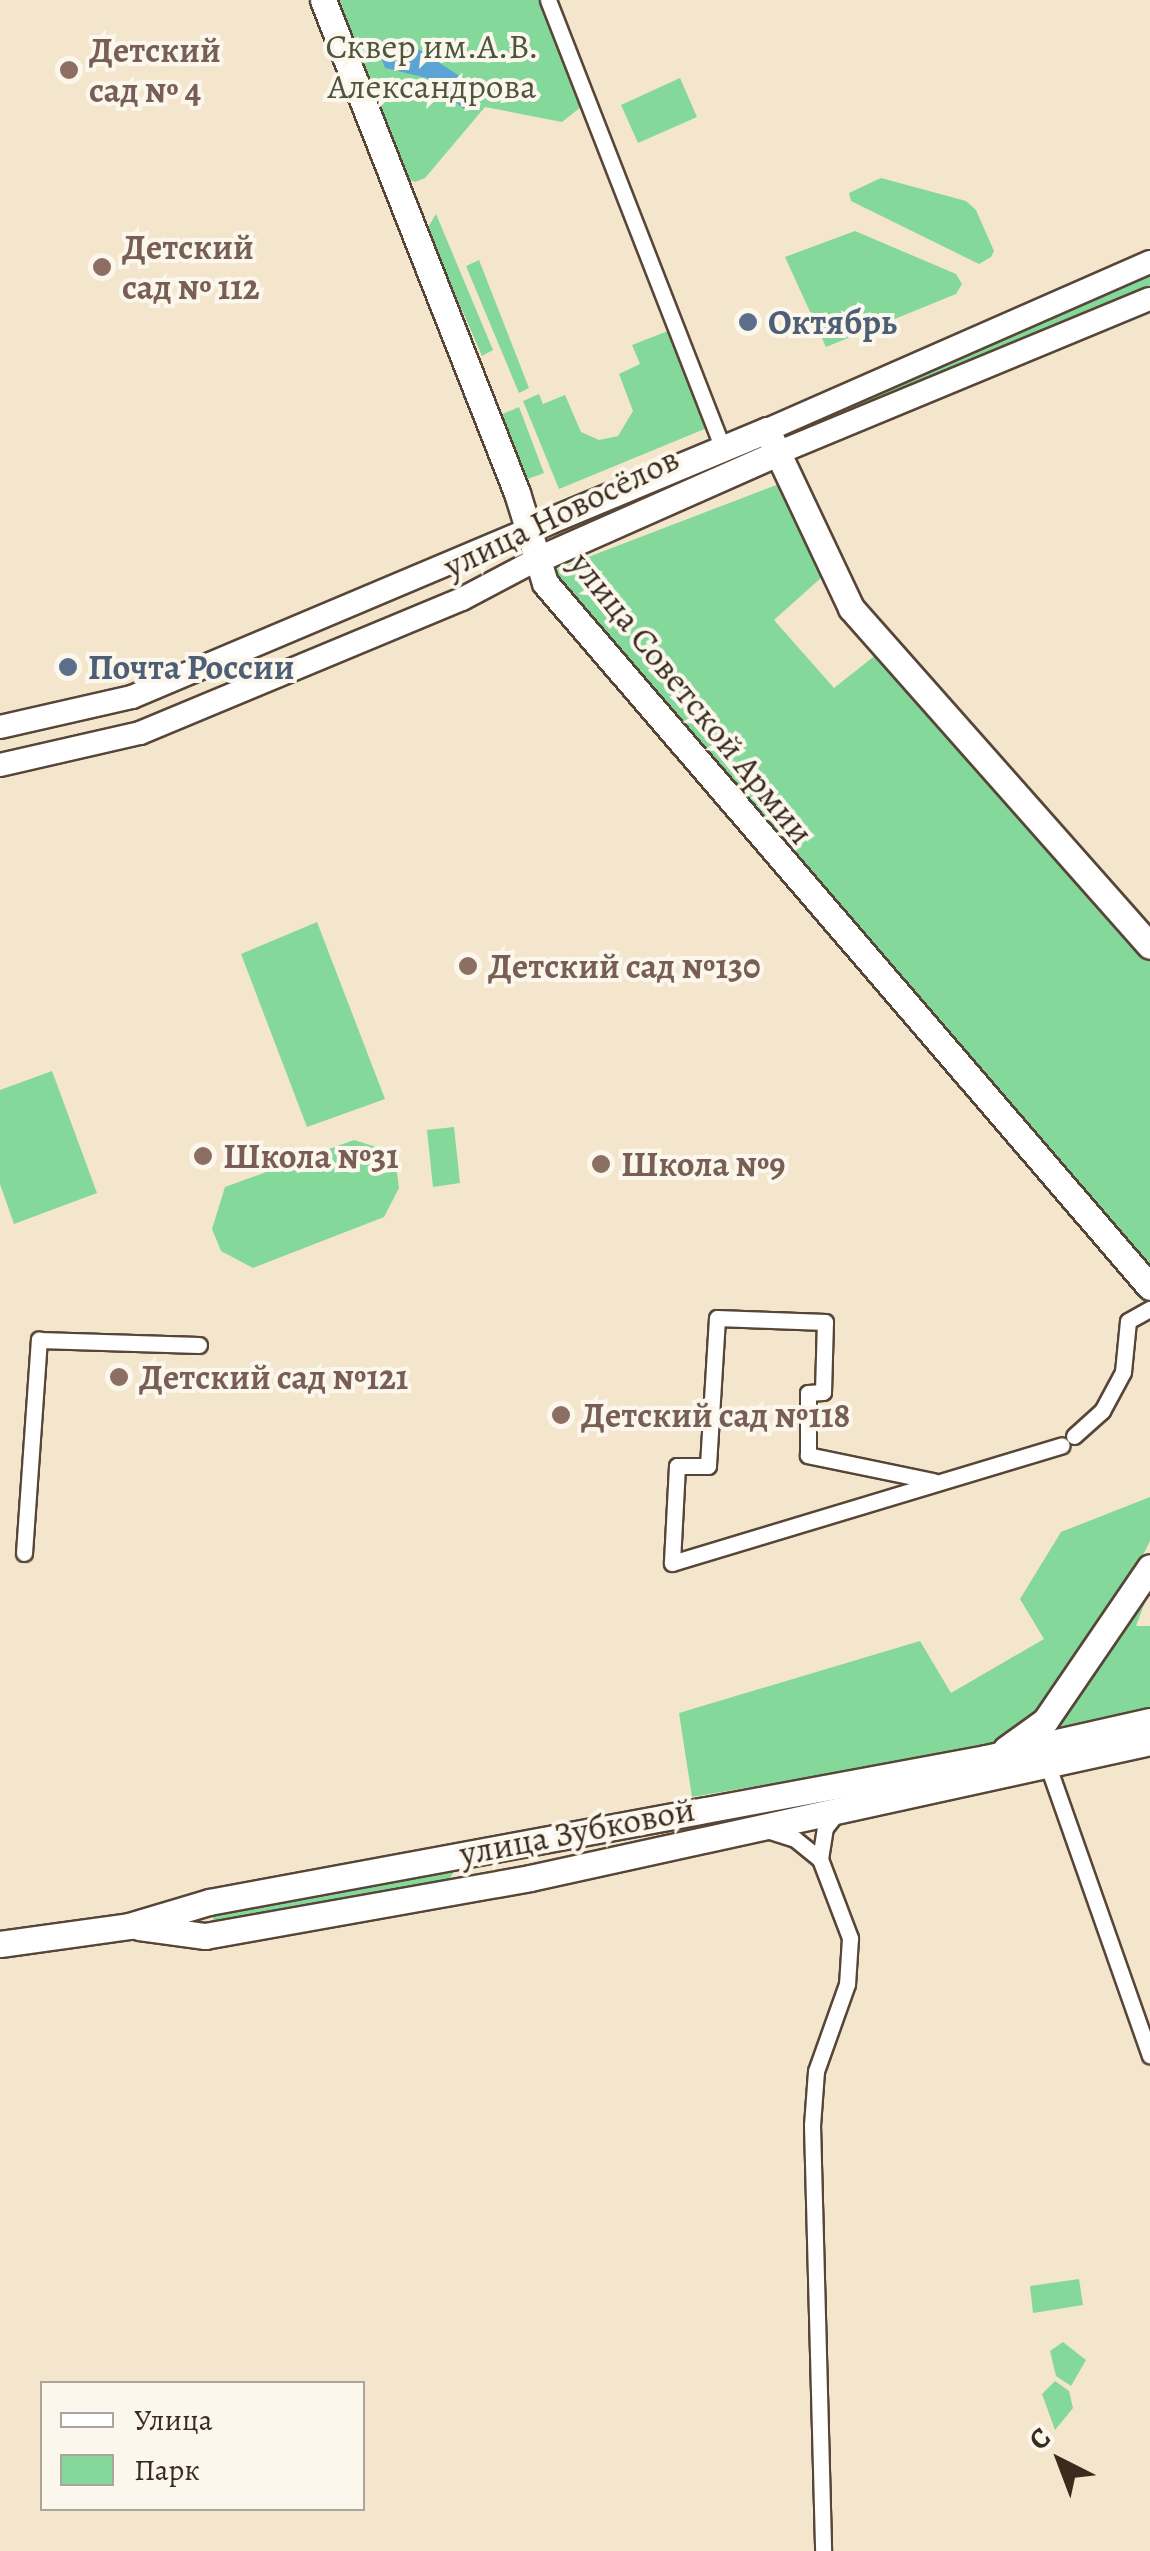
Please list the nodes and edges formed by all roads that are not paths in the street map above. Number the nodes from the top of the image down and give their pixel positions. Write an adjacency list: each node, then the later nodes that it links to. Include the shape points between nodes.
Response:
1 (323, 0): 7 (main road, улица Советской Армии)
2 (548, 0): 6 (street)
3 (1150, 262): 5 (street, улица Новосёлов)
4 (1150, 298): 5 (street, улица Новосёлов, via 849,428)
5 (774, 441): 6 (main road, улица Новосёлов); 8 (main road, улица Новосёлов); 13 (main road, via 852,608)
6 (723, 448): 7 (main road, улица Новосёлов)
7 (527, 530): 8 (main road, улица Советской Армии); 9 (street, улица Новосёлов)
8 (536, 560): 10 (street, улица Новосёлов); 14 (main road, улица Советской Армии, via 545,584 673,738)
9 (358, 603): 10 (street); 11 (street, улица Новосёлов, via 132,697)
10 (373, 637): 12 (street, улица Новосёлов, via 140,734)
11 (0, 727)
12 (0, 765)
13 (1150, 946)
14 (1150, 1287)
15 (1150, 1309): 17 (street, via 1128,1320 1124,1372 1102,1411 1068,1440)
16 (200, 1345): 18 (street, via 39,1340)
17 (933, 1481): 17 (street, via 690,1558 672,1564 677,1466 708,1466 717,1318 825,1322 824,1392 808,1393 808,1455)
18 (24, 1554)
19 (1150, 1566): 20 (main road)
20 (1045, 1721): 23 (main road); 24 (main road)
21 (1150, 1721): 24 (main road, улица Зубковой)
22 (1150, 1742): 24 (main road, улица Зубковой)
23 (998, 1755): 24 (main road, улица Зубковой); 25 (main road, улица Зубковой)
24 (1039, 1761): 26 (main road, улица Зубковой); 40 (street)
25 (692, 1812): 28 (main road, улица Зубковой); 29 (main road, via 676,1822 677,1834)
26 (836, 1814): 27 (main road, улица Зубковой); 32 (street, via 825,1828)
27 (764, 1830): 29 (main road, улица Зубковой); 32 (street, via 795,1839)
28 (525, 1841): 30 (main road, улица Зубковой); 33 (main road)
29 (693, 1844): 33 (main road, улица Зубковой)
30 (482, 1850): 31 (main road, улица Зубковой); 34 (main road, via 470,1863 474,1878)
31 (446, 1859): 35 (main road, via 463,1880); 36 (main road, улица Зубковой)
32 (820, 1859): 41 (street, via 844,1916 851,1958 840,2012 816,2071 812,2124)
33 (530, 1878): 34 (main road, улица Зубковой)
34 (489, 1886): 35 (main road, улица Зубковой)
35 (454, 1892): 38 (main road, улица Зубковой)
36 (209, 1902): 37 (main road, улица Зубковой); 38 (main road, via 194,1914 194,1928)
37 (129, 1926): 38 (main road, улица Зубковой); 39 (main road, улица Зубковой)
38 (205, 1936)
39 (0, 1944)
40 (1150, 2056)
41 (823, 2551)

